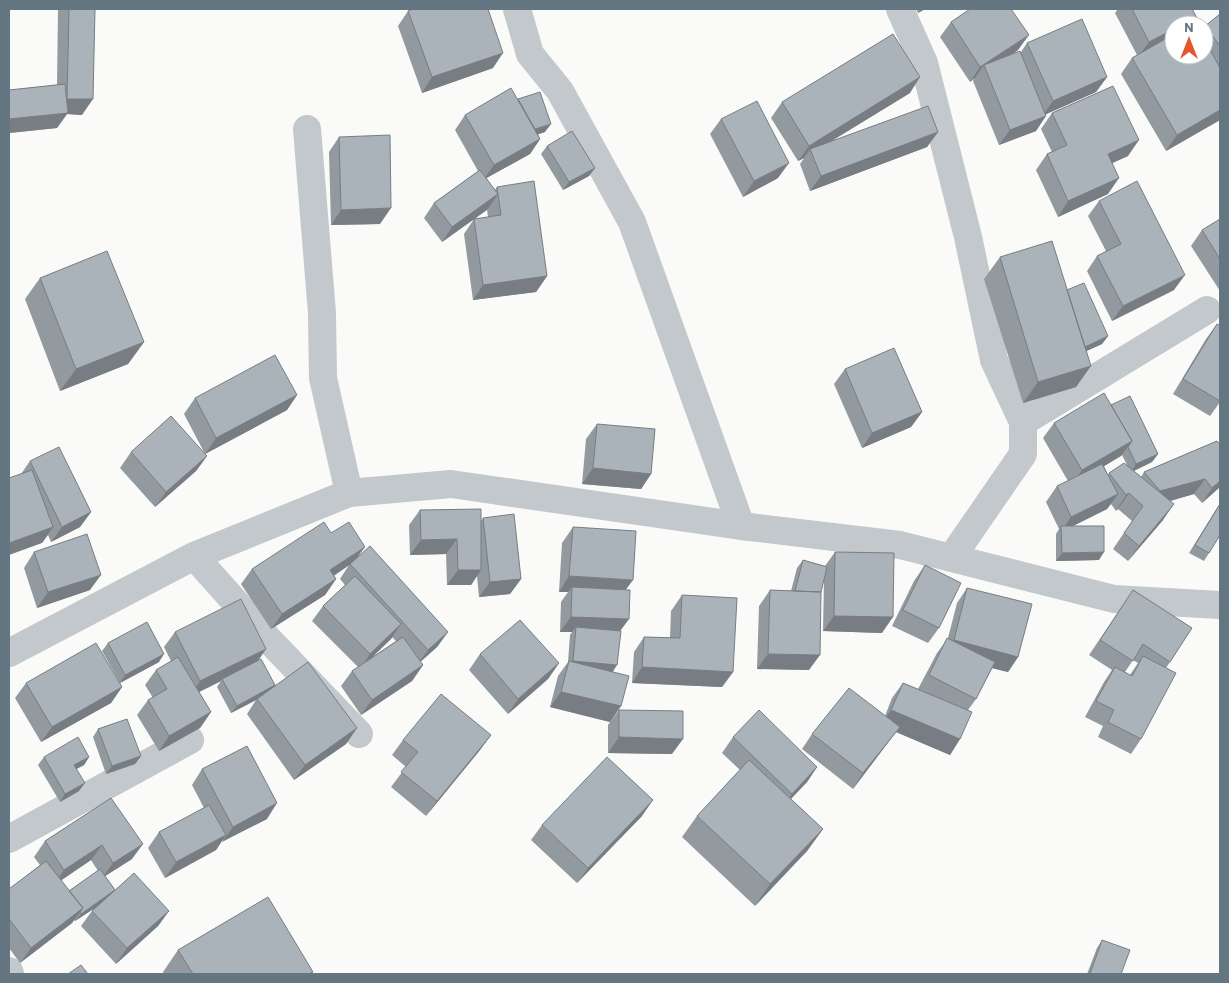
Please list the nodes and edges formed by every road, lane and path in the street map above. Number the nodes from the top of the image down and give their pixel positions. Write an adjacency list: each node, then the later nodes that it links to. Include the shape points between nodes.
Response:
1 (518, 9): 7 (street, via 530,54 560,91 632,222)
2 (900, 9): 5 (street, via 924,63 968,236 994,360)
3 (307, 129): 6 (street, via 322,313 323,378)
4 (1207, 310): 5 (street)
5 (1023, 422): 9 (street, via 1023,454)
6 (349, 493): 7 (street, via 451,484); 8 (street)
7 (741, 526): 9 (street, via 900,545)
8 (194, 556): 11 (street); 12 (street)
9 (952, 558): 10 (street, via 1114,599)
10 (1220, 605)
11 (9, 653)
12 (359, 734)
13 (190, 740): 14 (street)
14 (9, 839)

